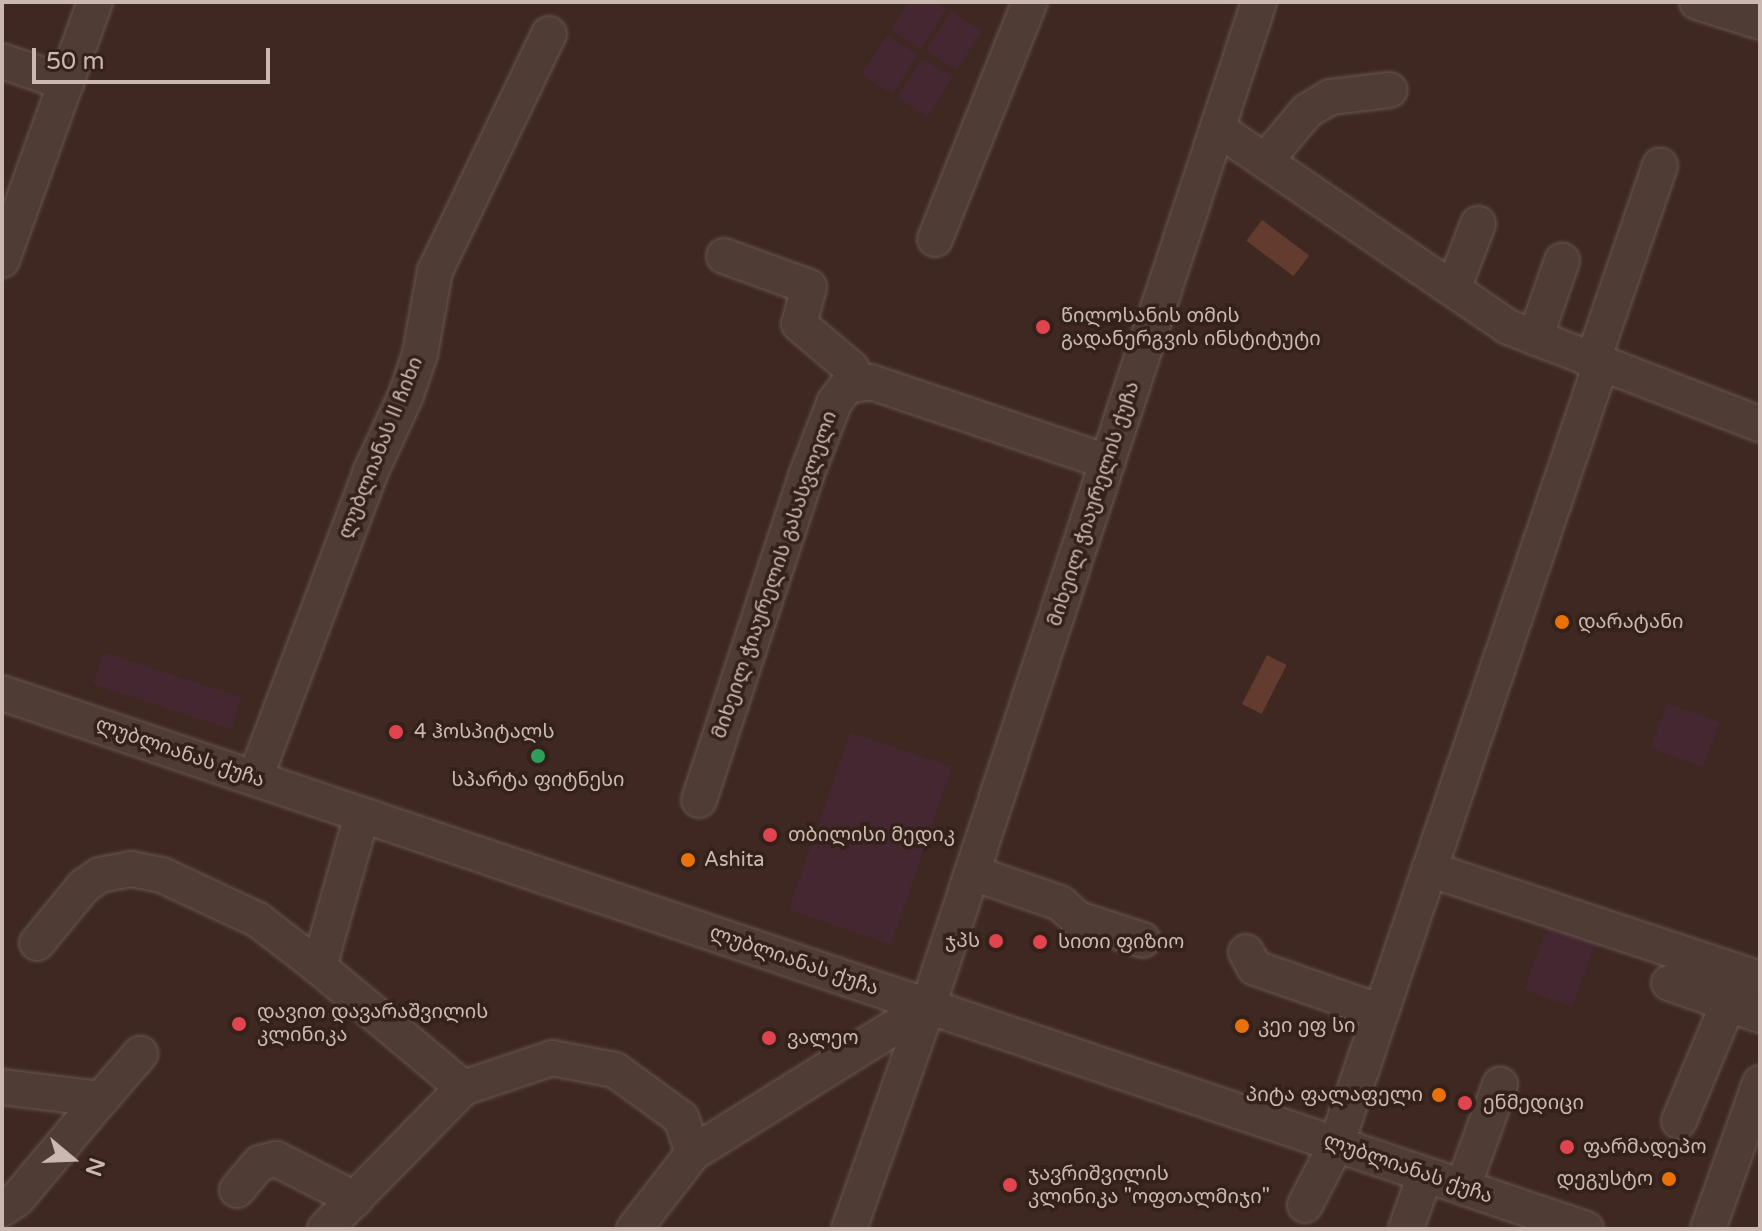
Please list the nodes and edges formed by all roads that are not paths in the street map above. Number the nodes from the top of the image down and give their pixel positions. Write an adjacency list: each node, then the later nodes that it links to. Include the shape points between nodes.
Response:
1 (95, 2): 8 (street)
2 (1030, 2): 14 (street)
3 (1253, 3): 10 (street, მიხეილ ჭიაურელის ქუჩა)
4 (1713, 4): 5 (street)
5 (1760, 22)
6 (549, 34): 25 (street, ლუბლიანას II ჩიხი, via 435,271 420,354 406,395 370,473)
7 (2, 61): 8 (street)
8 (66, 83): 16 (street)
9 (1390, 90): 11 (street, via 1330,97 1307,111)
10 (1218, 129): 11 (street); 23 (street, მიხეილ ჭიაურელის ქუჩა)
11 (1265, 161): 18 (street)
12 (1660, 165): 20 (street)
13 (1478, 224): 18 (street)
14 (935, 239)
15 (724, 256): 21 (street, via 809,287 799,324 851,368)
16 (2, 260)
17 (1562, 261): 19 (street)
18 (1453, 289): 19 (street, via 1508,327)
19 (1535, 338): 20 (street)
20 (1596, 365): 22 (street); 28 (street)
21 (858, 381): 23 (street); 26 (street, მიხეილ ჭიაურელის გასასვლელი, via 835,401 816,451)
22 (1760, 424)
23 (1108, 462): 29 (street, მიხეილ ჭიაურელის ქუჩა)
24 (2, 693): 25 (street, ლუბლიანას ქუჩა)
25 (255, 778): 27 (street, ლუბლიანას ქუჩა)
26 (699, 800)
27 (362, 815): 33 (street); 37 (street, ლუბლიანას ქუჩა)
28 (1429, 869): 34 (street); 38 (street)
29 (973, 873): 30 (street, via 1060,903 1078,919); 37 (street, მიხეილ ჭიაურელის ქუჩა)
30 (1143, 940)
31 (37, 943): 33 (street, via 84,886 100,875 131,869 162,875 258,920)
32 (1246, 952): 38 (street, via 1255,968)
33 (319, 967): 44 (street)
34 (1760, 979)
35 (1669, 983): 36 (street)
36 (1728, 1004): 39 (street); 46 (street)
37 (928, 1006): 47 (street, ლუბლიანას ქუჩა); 48 (street); 57 (street, მიხეილ ჭიაურელის ქუჩა)
38 (1381, 1012): 47 (street)
39 (1760, 1015)
40 (140, 1054): 45 (street)
41 (1760, 1083): 60 (street)
42 (1500, 1085): 50 (street)
43 (2, 1087): 45 (street)
44 (463, 1088): 48 (street, via 552,1058 615,1070 681,1118); 52 (street)
45 (101, 1099): 54 (street, via 17,1199)
46 (1679, 1121)
47 (1336, 1145): 49 (street, ლუბლიანას ქუჩა); 53 (street)
48 (693, 1153): 56 (street)
49 (1425, 1175): 50 (street, ლუბლიანას ქუჩა); 58 (street)
50 (1463, 1187): 59 (street, ლუბლიანას ქუჩა)
51 (237, 1190): 52 (street, via 260,1163 276,1159)
52 (355, 1199): 55 (street)
53 (1305, 1205)
54 (2, 1209)
55 (325, 1229)
56 (634, 1229)
57 (849, 1229)
58 (1406, 1229)
59 (1586, 1229)
60 (1708, 1229)

